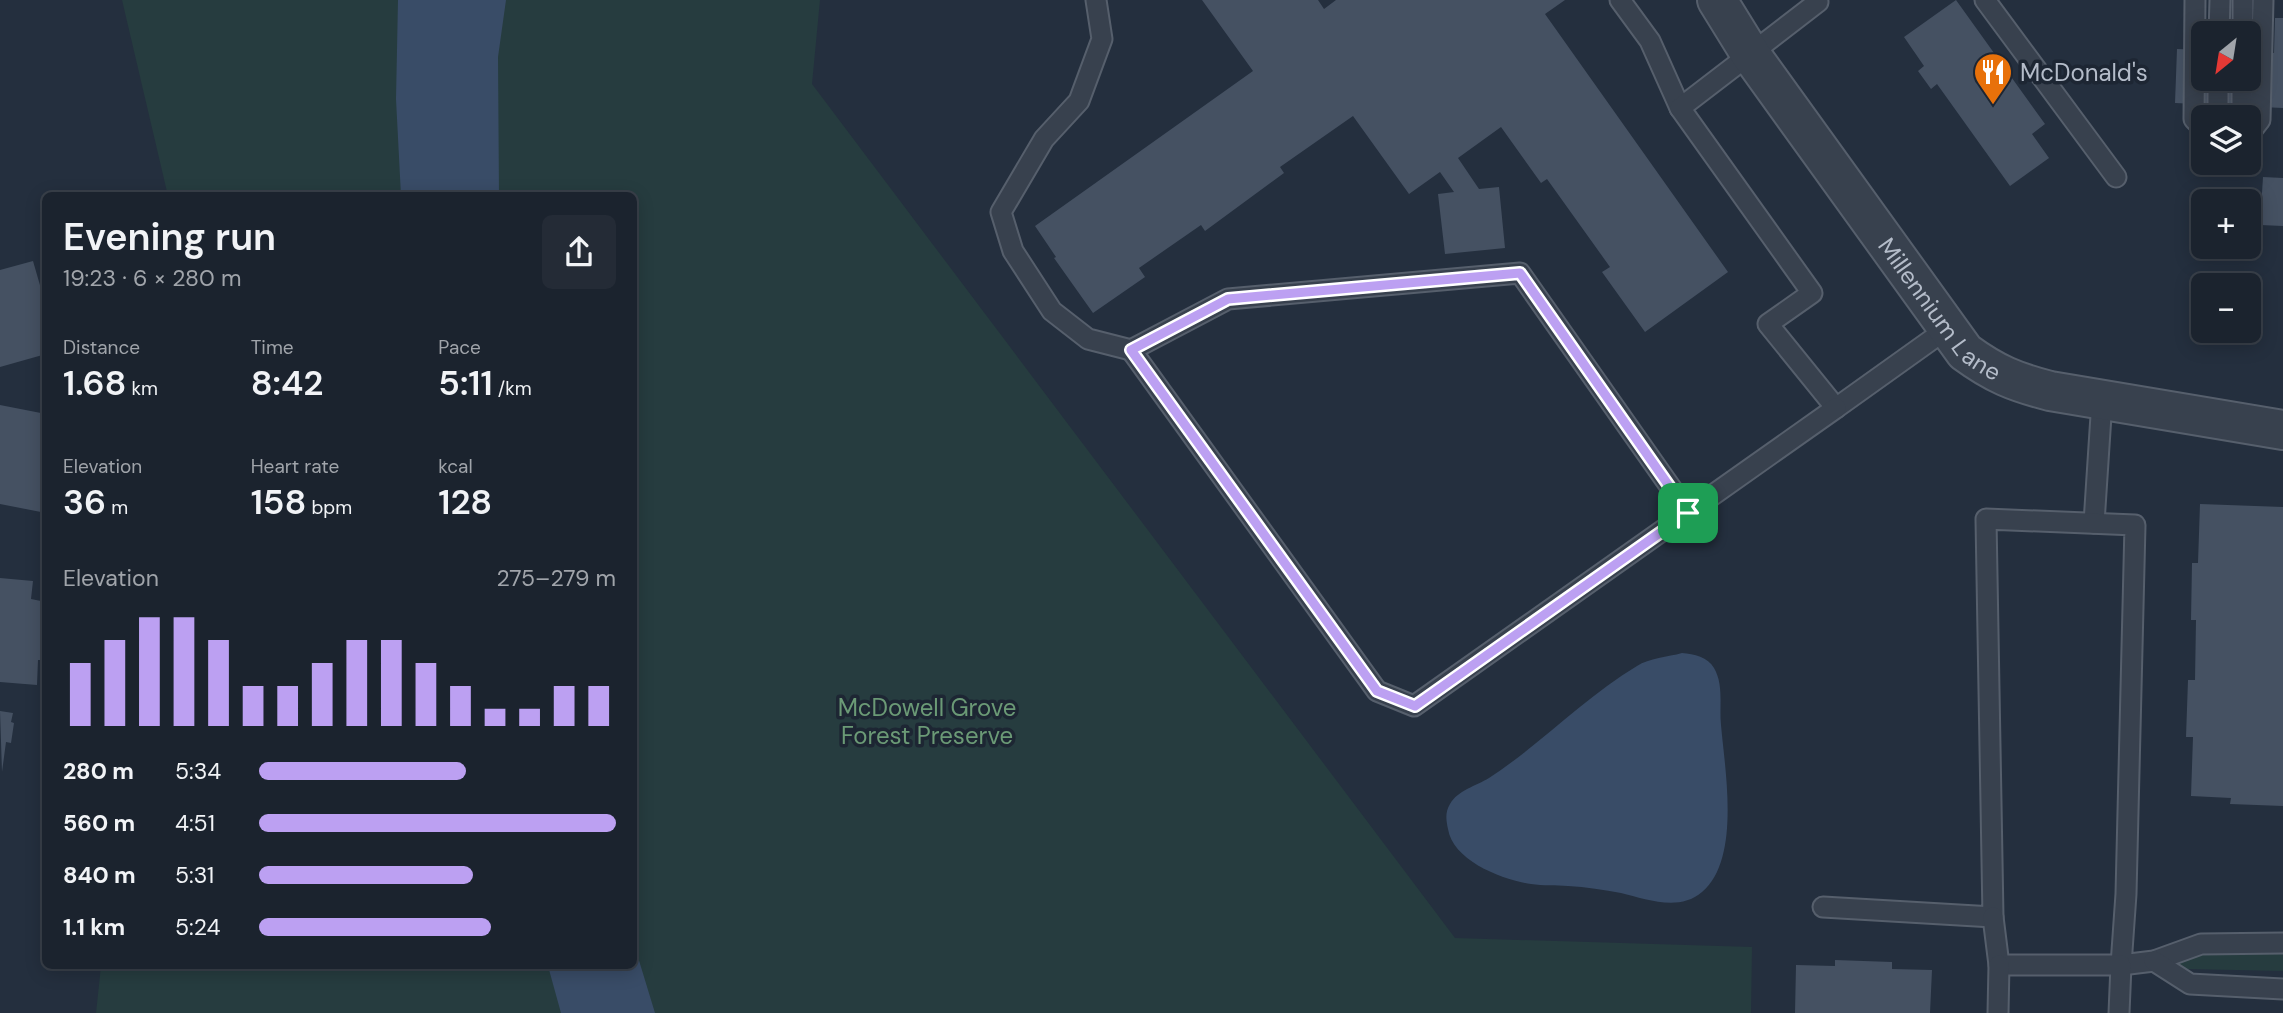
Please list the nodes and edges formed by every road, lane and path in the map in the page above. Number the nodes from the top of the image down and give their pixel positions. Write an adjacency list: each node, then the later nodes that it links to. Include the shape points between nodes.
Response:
1 (1096, 0): 18 (lane, via 1102,39 1079,102 1044,139 1001,212 1013,251 1052,311 1088,339)
2 (1620, 0): 15 (lane, via 1650,41)
3 (1717, 0): 12 (street, Millennium Lane)
4 (1985, 0): 16 (lane)
5 (2195, 0): 13 (lane)
6 (2220, 0): 10 (lane)
7 (2243, 0): 11 (lane)
8 (2263, 0): 14 (lane)
9 (1818, 2): 12 (lane)
10 (2219, 21)
11 (2243, 21)
12 (1751, 55): 15 (lane); 17 (street, Millennium Lane)
13 (2194, 105)
14 (2260, 105)
15 (1680, 108): 20 (lane, via 1812,293 1768,324)
16 (2116, 177)
17 (1948, 328): 19 (street, Millennium Lane, via 1965,352 1987,369 2015,382); 20 (lane)
18 (1131, 350): 22 (lane, via 1228,299 1520,273); 22 (lane, via 1377,691 1415,706)
19 (2102, 400): 21 (street, Millennium Lane); 23 (lane)
20 (1836, 408): 22 (lane)
21 (2283, 430)
22 (1688, 513)
23 (2094, 523): 25 (lane, via 1986,519); 29 (lane, via 2135,525)
24 (1823, 907): 25 (lane)
25 (1993, 917): 28 (lane)
26 (2283, 943): 27 (lane, via 2201,944)
27 (2154, 961): 29 (lane); 30 (lane, via 2190,984)
28 (2000, 965): 29 (lane); 31 (lane)
29 (2121, 965): 32 (lane)
30 (2283, 989)
31 (1998, 1013)
32 (2119, 1013)

